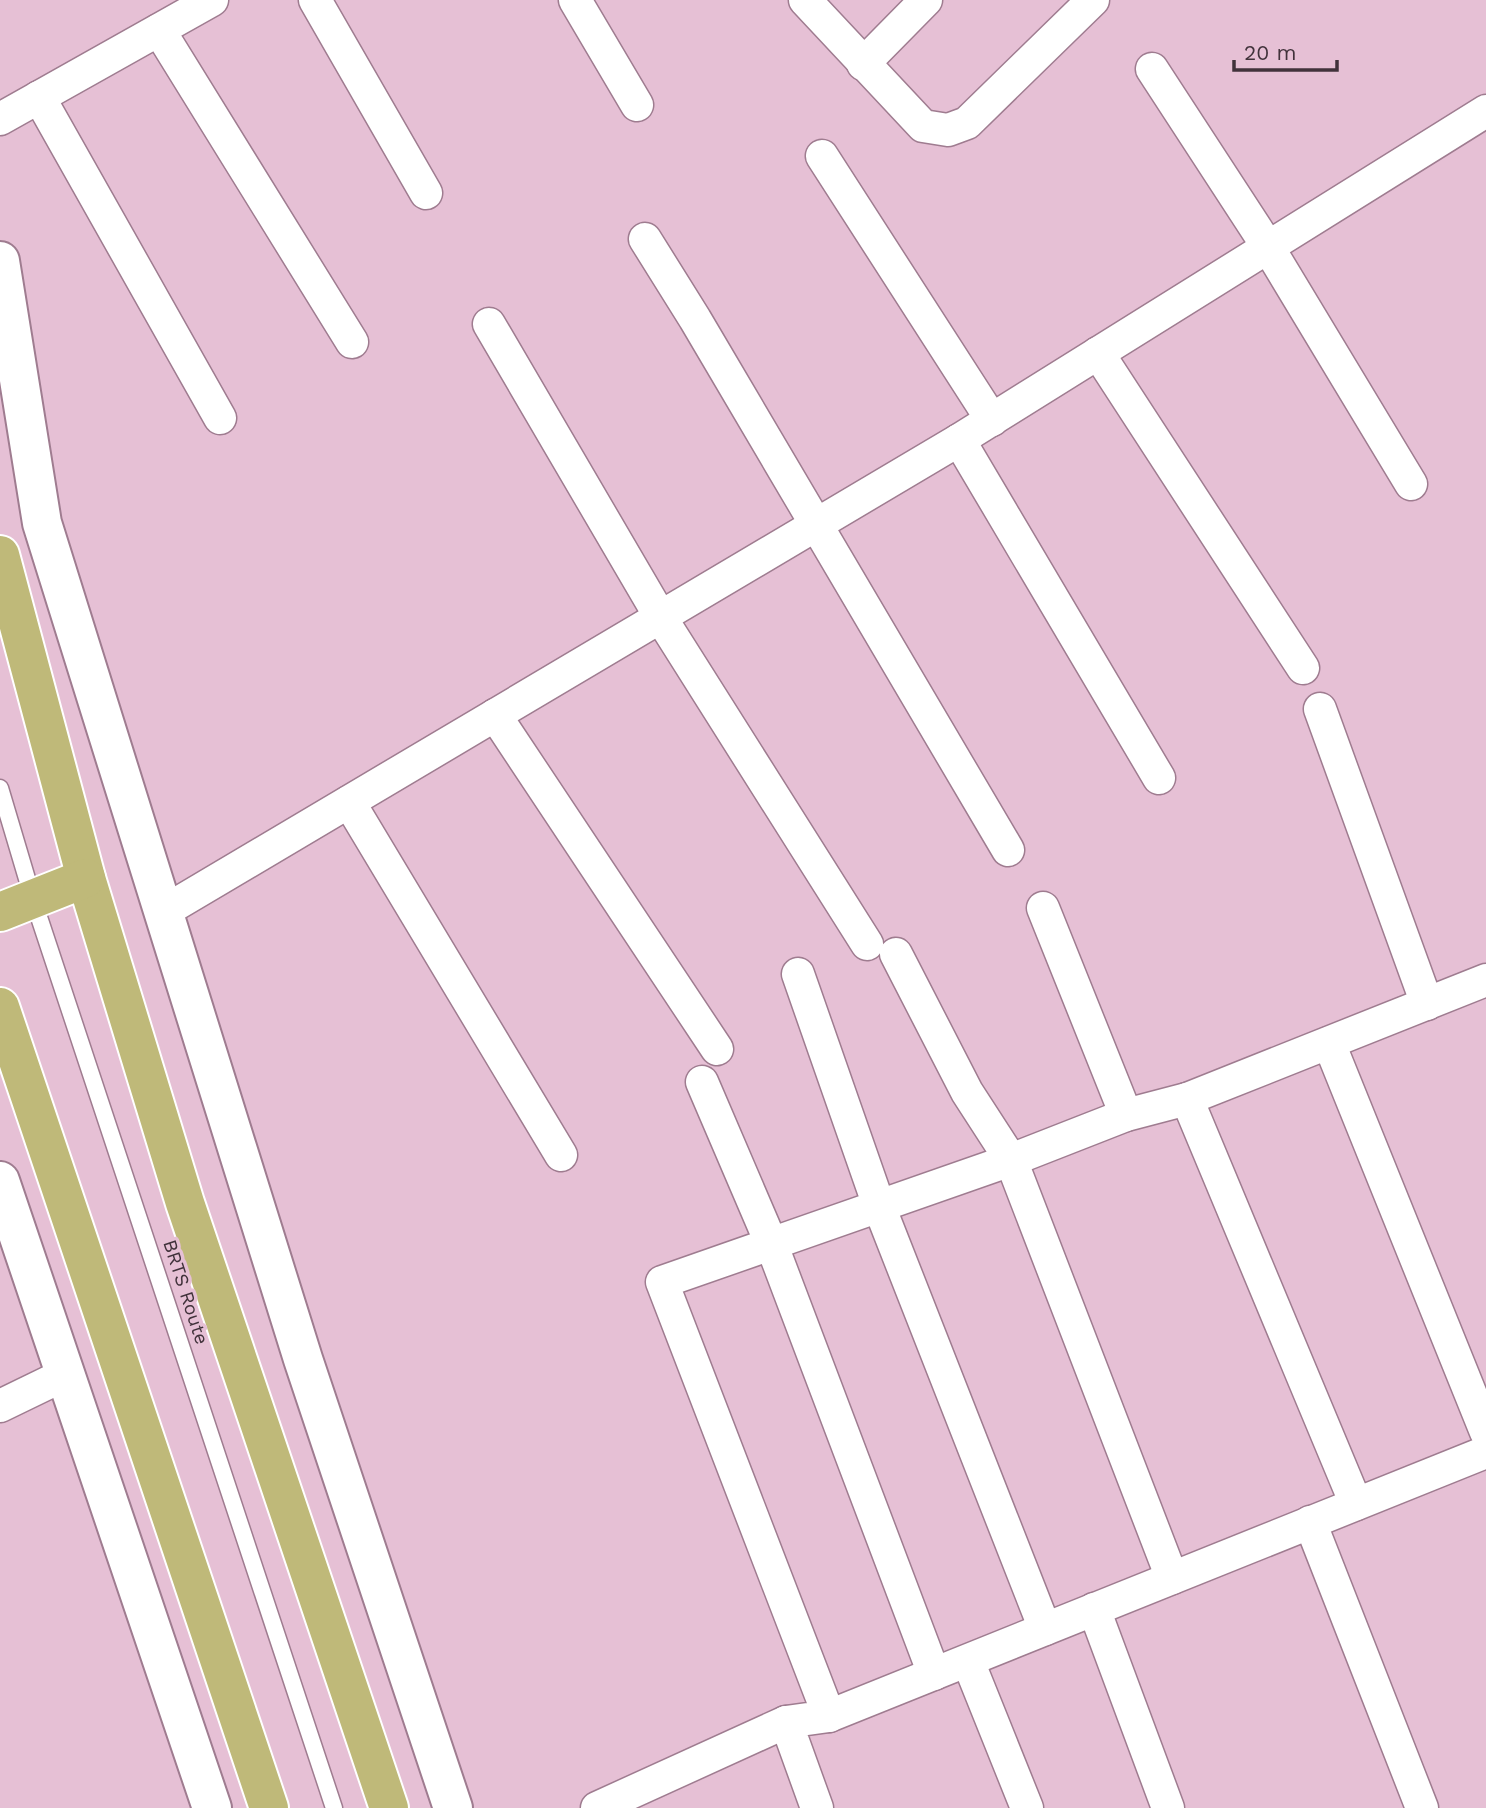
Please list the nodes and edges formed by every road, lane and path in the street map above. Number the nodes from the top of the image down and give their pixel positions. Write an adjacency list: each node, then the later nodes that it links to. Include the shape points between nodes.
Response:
1 (212, 0): 7 (street)
2 (315, 0): 15 (street)
3 (575, 0): 11 (street)
4 (805, 0): 8 (street)
5 (926, 0): 8 (street)
6 (1093, 0): 8 (street, via 967,123 948,130 923,126)
7 (159, 30): 10 (street); 20 (street)
8 (863, 64)
9 (1152, 69): 17 (street)
10 (39, 97): 13 (street); 22 (street)
11 (636, 105)
12 (1486, 111): 17 (street)
13 (0, 119)
14 (822, 156): 23 (street)
15 (426, 193)
16 (645, 239): 26 (street)
17 (1268, 247): 21 (street); 25 (street)
18 (0, 261): 39 (street, via 42,523)
19 (489, 324): 28 (street)
20 (352, 341)
21 (1098, 353): 23 (street); 29 (street)
22 (220, 418)
23 (992, 420): 24 (street)
24 (959, 440): 26 (street); 32 (street)
25 (1411, 484)
26 (817, 525): 28 (street); 35 (street)
27 (0, 555): 36 (main road)
28 (661, 618): 31 (street); 50 (street, via 882,949)
29 (1303, 668)
30 (1320, 709): 42 (street)
31 (495, 715): 34 (street); 45 (street)
32 (1159, 778)
33 (0, 788): 37 (lane, BRTS Route)
34 (349, 802): 39 (street); 49 (street)
35 (1008, 849)
36 (86, 878): 37 (main road); 70 (main road, via 185,1203)
37 (16, 905): 69 (lane, BRTS Route)
38 (1043, 908): 48 (street)
39 (163, 912): 71 (street, via 303,1359)
40 (797, 974): 52 (street)
41 (1486, 980): 42 (street)
42 (1427, 1004): 44 (street)
43 (0, 1007): 68 (main road)
44 (1329, 1043): 47 (street); 56 (street)
45 (717, 1049)
46 (702, 1082): 53 (street)
47 (1187, 1099): 48 (street); 58 (street)
48 (1126, 1115): 50 (street)
49 (561, 1154)
50 (1011, 1160): 52 (street); 60 (street)
51 (0, 1181): 54 (street)
52 (879, 1206): 53 (street); 62 (street)
53 (771, 1243): 64 (street); 65 (street, via 662,1282)
54 (66, 1374): 55 (street); 67 (street)
55 (0, 1406)
56 (1486, 1432)
57 (1486, 1451): 58 (street)
58 (1356, 1504): 59 (street)
59 (1310, 1522): 60 (street); 76 (street)
60 (1172, 1578): 61 (street)
61 (1094, 1609): 62 (street); 75 (street)
62 (1045, 1629): 63 (street)
63 (968, 1661): 64 (street); 74 (street)
64 (934, 1674): 65 (street)
65 (829, 1716): 66 (street)
66 (786, 1722): 72 (street); 73 (street)
67 (212, 1808)
68 (269, 1808)
69 (334, 1808)
70 (389, 1808)
71 (453, 1808)
72 (597, 1808)
73 (817, 1808)
74 (1027, 1808)
75 (1168, 1808)
76 (1422, 1808)

